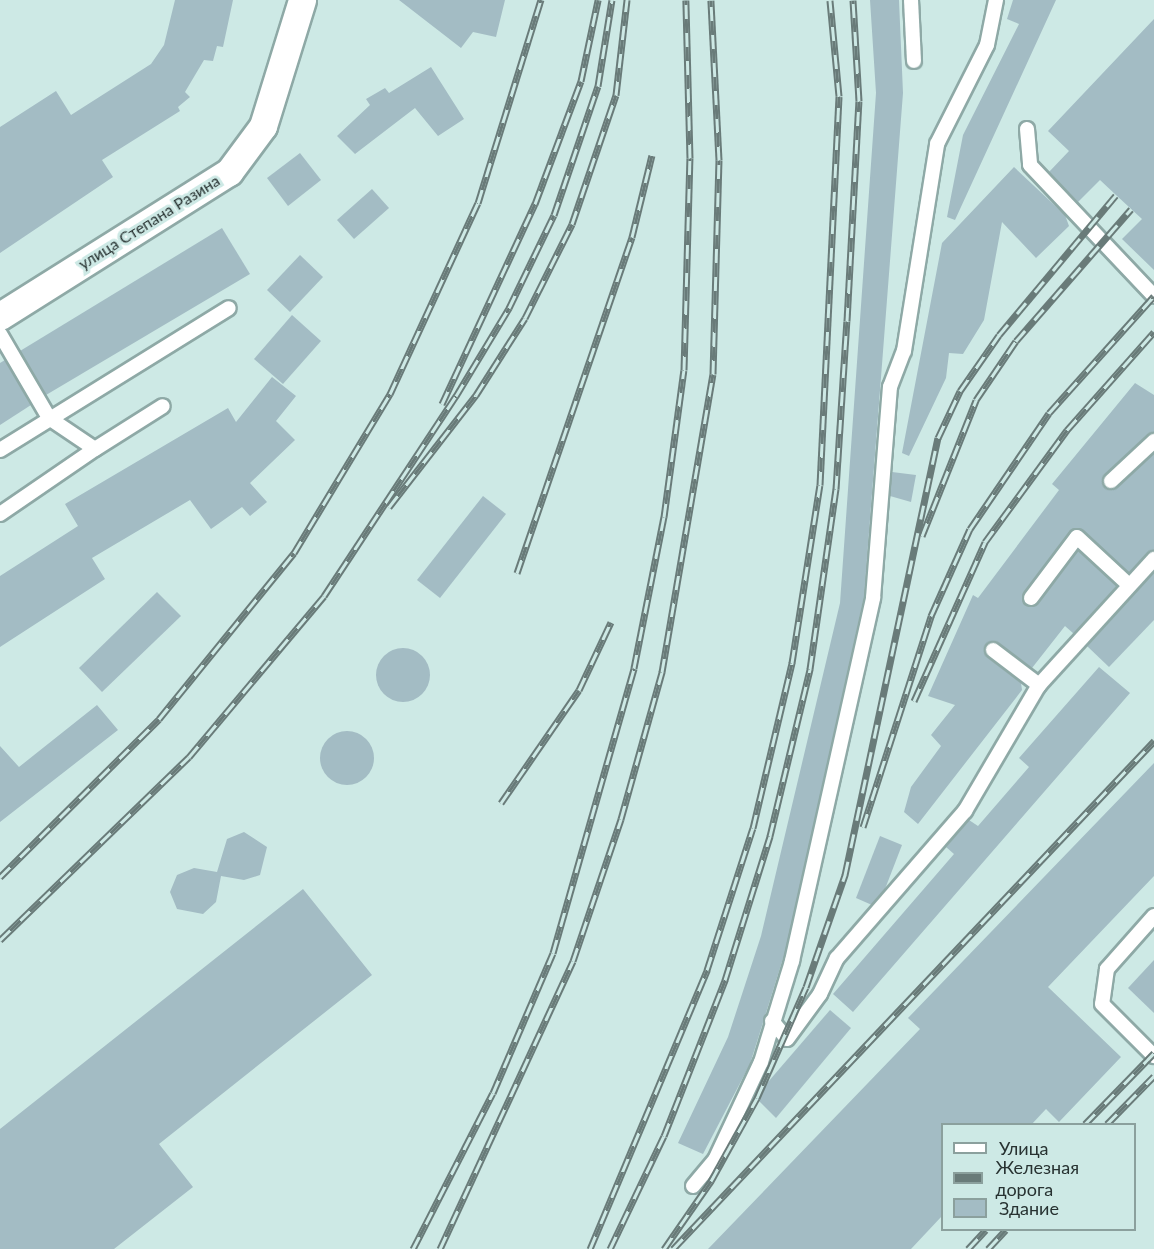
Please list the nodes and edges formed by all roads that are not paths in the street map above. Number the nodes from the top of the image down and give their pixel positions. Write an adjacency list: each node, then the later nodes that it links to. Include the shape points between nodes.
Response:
1 (302, 0): 8 (street, улица Степана Разина, via 263,126 229,172)
2 (911, 0): 4 (lane)
3 (996, 0): 23 (lane, via 987,45 937,144 904,351 890,387 873,598 792,961)
4 (914, 61)
5 (1027, 129): 6 (lane, via 1030,165)
6 (1154, 296)
7 (229, 308): 11 (lane)
8 (0, 316)
9 (0, 334): 11 (lane)
10 (163, 406): 13 (lane)
11 (50, 418): 13 (lane); 14 (lane)
12 (1154, 441): 15 (lane)
13 (95, 449): 16 (lane)
14 (0, 450)
15 (1112, 482)
16 (0, 514)
17 (1154, 558): 18 (lane)
18 (1128, 584): 19 (lane, via 1077,537); 21 (lane)
19 (1031, 598)
20 (993, 650): 21 (lane)
21 (1039, 685): 23 (lane, via 965,811 837,958 820,994 788,1039)
22 (1154, 916): 24 (lane, via 1107,969 1102,1004)
23 (772, 1021): 25 (lane, via 761,1062 715,1160)
24 (1154, 1056)
25 (693, 1186)

